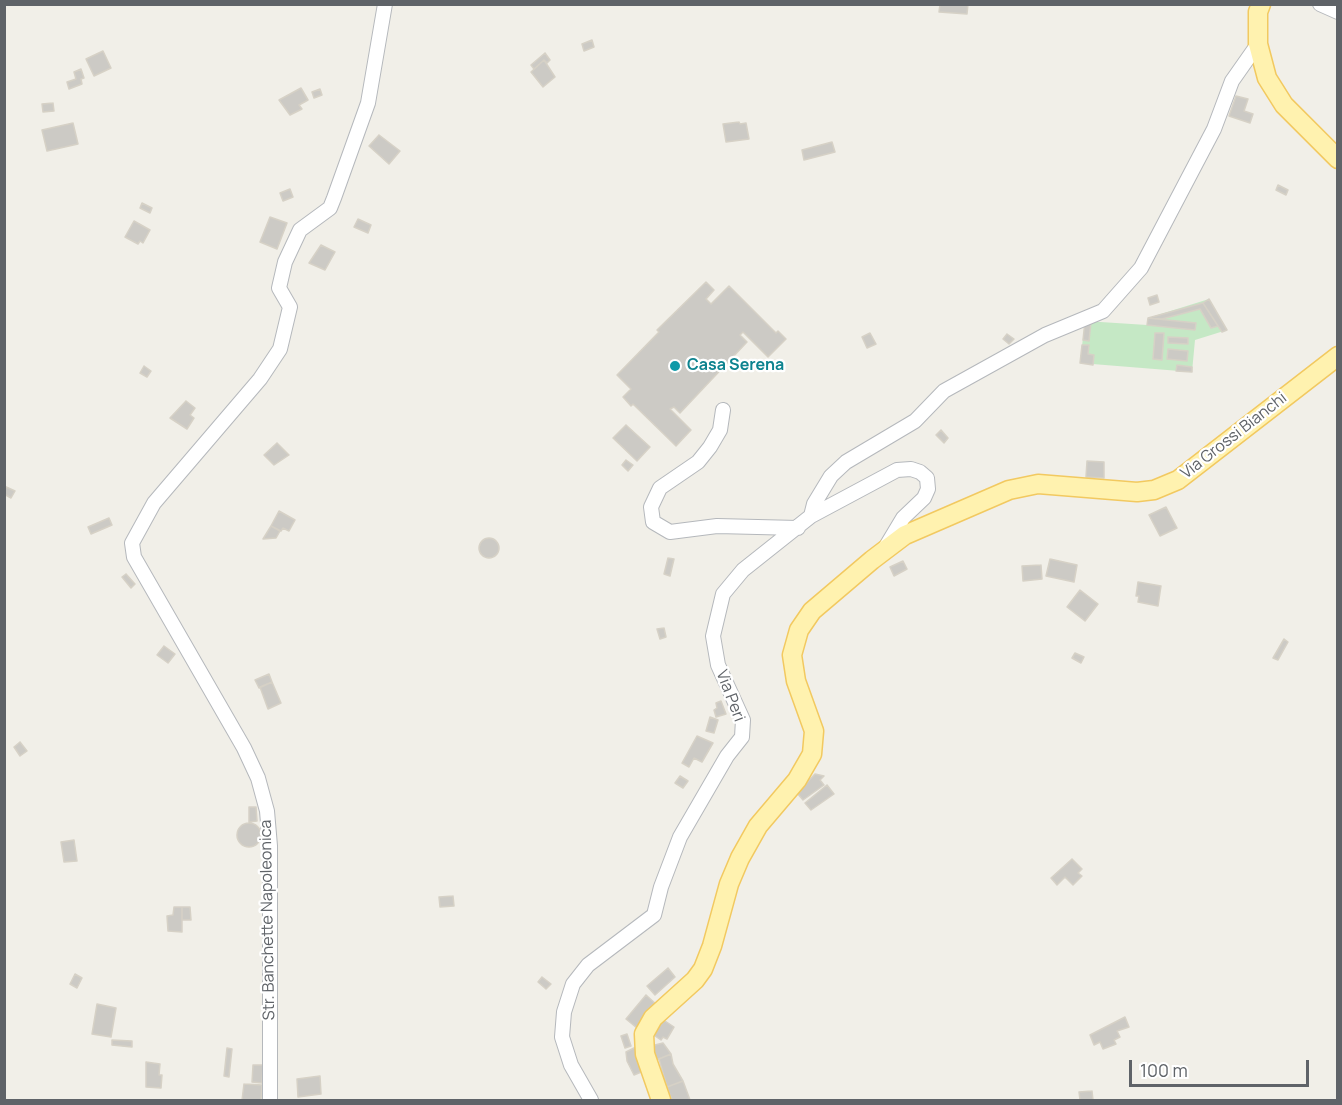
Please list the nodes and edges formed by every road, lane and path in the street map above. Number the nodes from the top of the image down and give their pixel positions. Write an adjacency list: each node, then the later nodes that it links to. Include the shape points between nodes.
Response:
1 (385, 4): 12 (street, Str. Banchette Napoleonica, via 368,103 334,198 330,208 300,230 282,272 279,288 290,307 280,349 260,379 154,503 132,543 134,557 244,748 267,811)
2 (1261, 4): 5 (main road)
3 (1320, 4): 4 (street)
4 (1338, 12)
5 (1258, 44): 6 (main road, via 1267,78 1284,105); 9 (street, via 1232,81 1214,129 1141,268 1103,311 1045,335 944,391 915,421 846,462 831,476)
6 (1338, 159)
7 (1338, 356): 11 (main road, Via Grossi Bianchi, via 1170,484 1137,492 1038,484 1018,488 959,510)
8 (723, 410): 10 (street, via 720,430 698,462 660,488 651,507 653,522 670,532 717,526)
9 (811, 516): 10 (street, Via Peri); 11 (street, Via Peri, via 897,470 920,472 927,478 924,498 903,518)
10 (798, 528): 13 (street, Via Peri, via 743,570 723,594 713,636 718,665 743,720 742,737 680,837 654,915 588,965 573,984 564,1012 562,1036 571,1065)
11 (884, 549): 14 (main road, Via Grossi Bianchi, via 813,611 799,630 792,655 796,681 814,731 812,754 797,780 758,826 740,858 703,969 653,1018 644,1034 645,1054)
12 (270, 1101)
13 (591, 1101)
14 (661, 1101)

